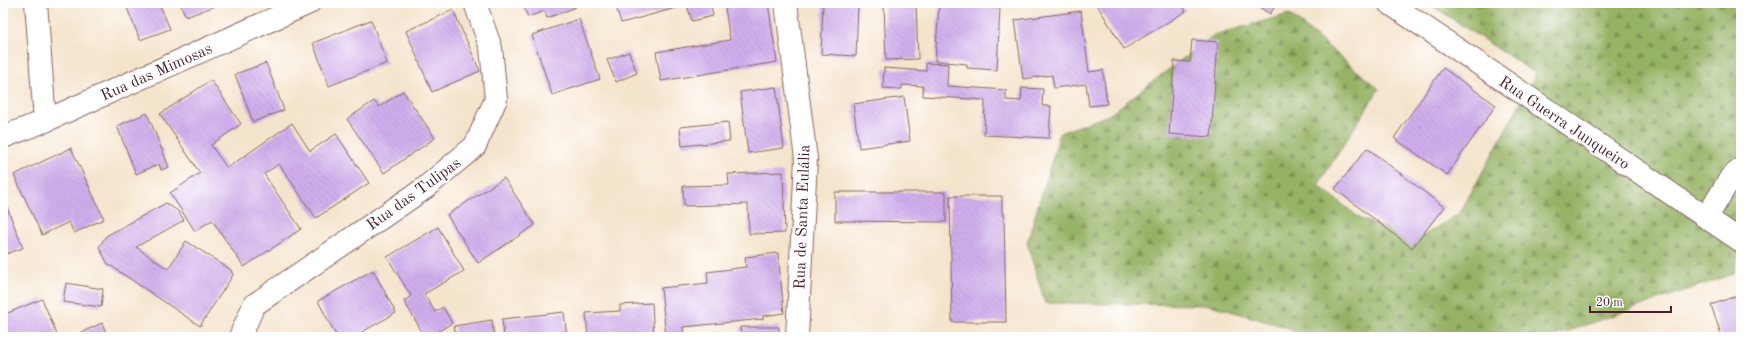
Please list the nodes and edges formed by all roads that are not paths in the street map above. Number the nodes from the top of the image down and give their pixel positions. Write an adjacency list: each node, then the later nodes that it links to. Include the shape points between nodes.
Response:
1 (36, 3): 6 (street)
2 (309, 3): 6 (street, Rua das Mimosas)
3 (475, 3): 11 (street, Rua das Tulipas, via 491,48 496,99 476,146 425,188 254,305)
4 (786, 3): 12 (street, Rua de Santa Eulália, via 806,159)
5 (1389, 3): 9 (street, Rua Guerra Junqueiro)
6 (45, 121): 7 (street, Rua das Mimosas)
7 (3, 137)
8 (1741, 169): 9 (street, via 1730,176)
9 (1707, 217): 10 (street, Rua Guerra Junqueiro)
10 (1741, 241)
11 (240, 337)
12 (796, 337)

